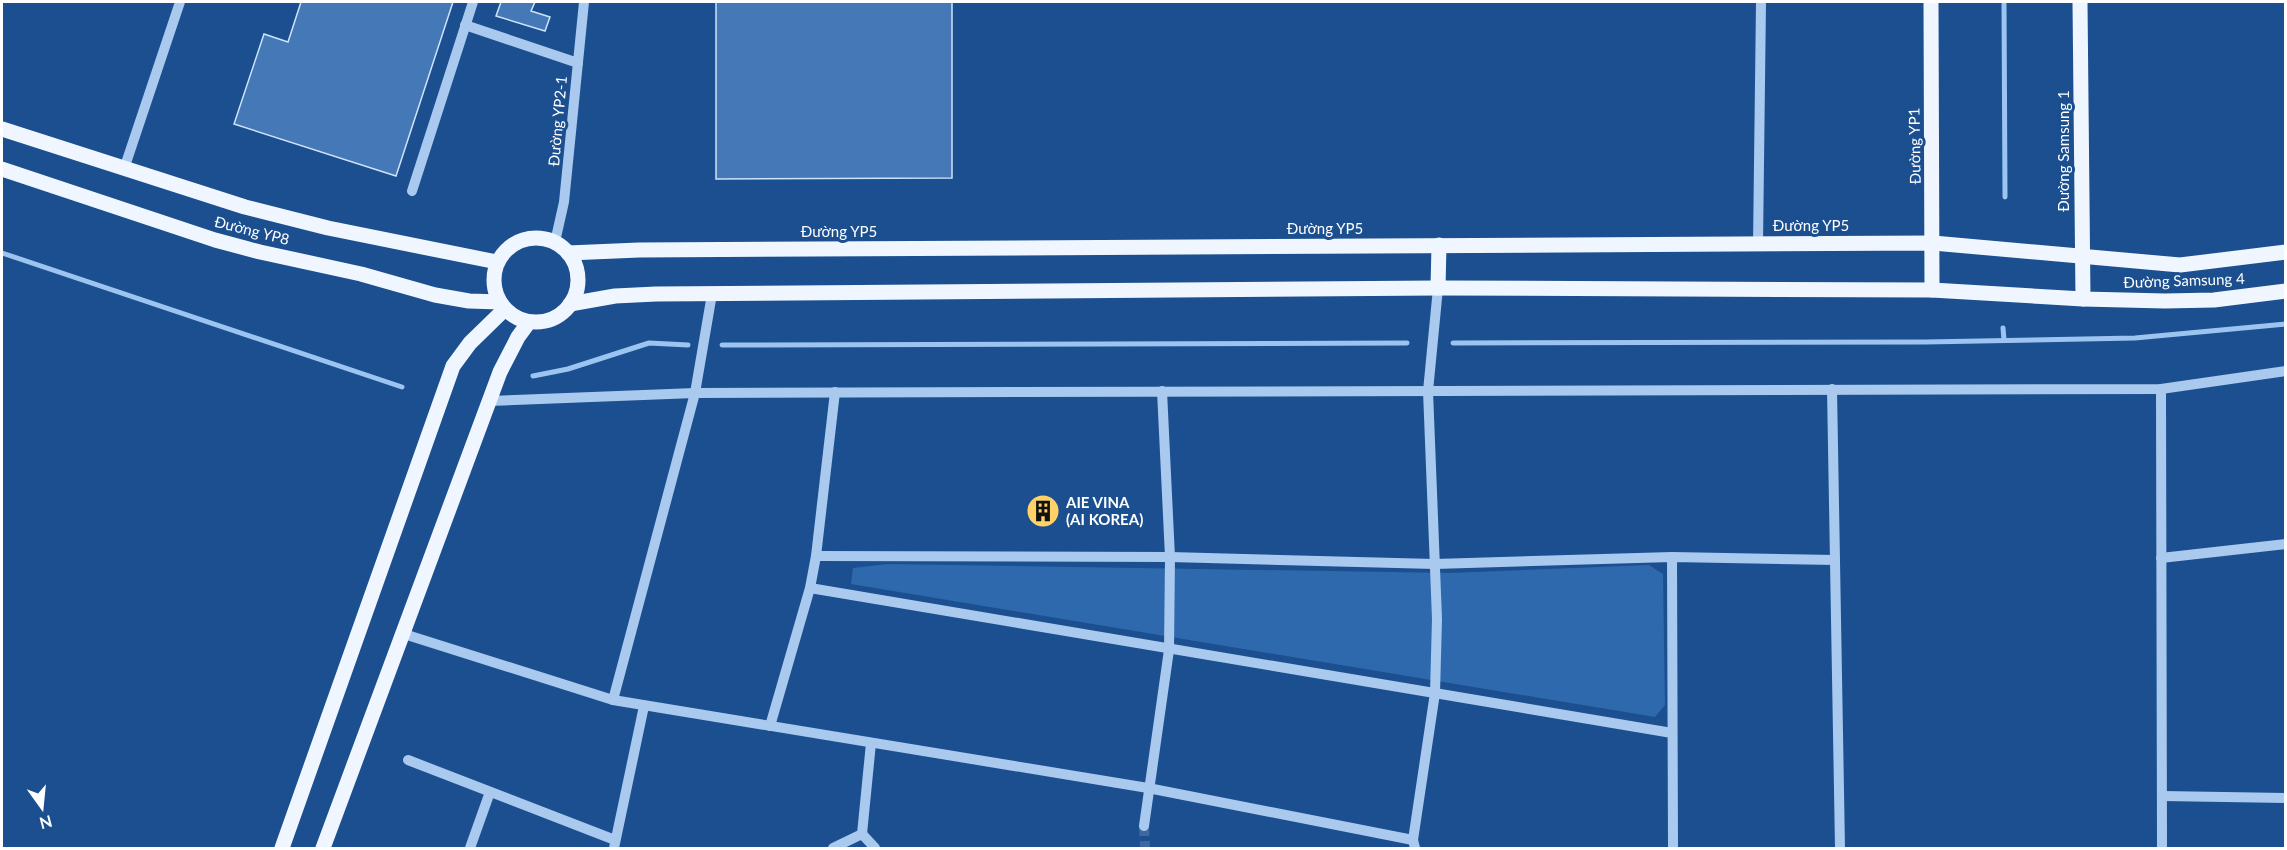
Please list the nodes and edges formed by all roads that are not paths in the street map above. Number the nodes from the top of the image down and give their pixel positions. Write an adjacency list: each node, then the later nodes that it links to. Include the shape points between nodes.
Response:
1 (180, 2): 11 (street)
2 (473, 2): 7 (street)
3 (584, 2): 8 (street, Đường YP2-1)
4 (1761, 2): 15 (street)
5 (1931, 2): 14 (main road, Đường YP1)
6 (2080, 2): 19 (main road, Đường Samsung 1)
7 (465, 25): 8 (street); 12 (street)
8 (578, 63): 13 (street, Đường YP2-1, via 564,202)
9 (2, 129): 11 (main road, Đường YP8)
10 (2, 169): 27 (main road, Đường YP8, via 237,246 435,295)
11 (124, 169): 20 (main road, Đường YP8, via 328,228)
12 (412, 191)
13 (555, 242): 18 (main road); 20 (main road, via 542,238 521,240)
14 (1933, 243): 15 (main road, Đường YP5); 19 (main road, Đường YP5); 22 (main road, Đường YP1)
15 (1758, 244): 16 (main road, Đường YP5)
16 (1439, 245): 18 (main road, Đường YP5); 21 (main road)
17 (2286, 252): 19 (main road, Đường Samsung 4, via 2180,265)
18 (568, 253): 26 (main road, via 578,275)
19 (2082, 256): 25 (main road, Đường Samsung 1)
20 (497, 262): 27 (main road, via 494,289)
21 (1438, 288): 22 (main road); 24 (main road); 32 (street)
22 (1932, 290): 25 (main road)
23 (2286, 291): 25 (main road, Đường Samsung 4, via 2214,300)
24 (712, 294): 26 (main road, via 625,296); 35 (street)
25 (2083, 299)
26 (570, 304): 28 (main road, via 550,319)
27 (502, 305): 28 (main road, via 513,316); 62 (main road, via 453,366)
28 (529, 322): 36 (main road, via 506,360)
29 (2286, 371): 30 (street)
30 (2161, 388): 31 (street); 41 (street)
31 (1832, 389): 32 (street); 42 (street)
32 (1428, 391): 34 (street); 43 (street)
33 (835, 392): 34 (street); 35 (street); 38 (street)
34 (1162, 392): 39 (street)
35 (695, 393): 36 (street); 48 (street)
36 (489, 401): 45 (main road)
37 (2286, 544): 41 (street)
38 (816, 556): 39 (street); 44 (street)
39 (1170, 557): 43 (street); 46 (street)
40 (1672, 557): 42 (street); 43 (street); 51 (street)
41 (2161, 558): 56 (street)
42 (1835, 560): 68 (street)
43 (1435, 564): 47 (street)
44 (810, 588): 46 (street); 50 (street)
45 (404, 634): 48 (street); 63 (main road)
46 (1169, 650): 47 (street); 54 (street)
47 (1435, 693): 51 (street); 61 (street)
48 (613, 700): 49 (street)
49 (644, 706): 50 (street); 60 (street)
50 (770, 726): 52 (street)
51 (1672, 733): 67 (street)
52 (872, 743): 54 (street); 59 (street)
53 (408, 760): 55 (street)
54 (1149, 788): 58 (street); 61 (street)
55 (490, 792): 60 (street); 64 (street)
56 (2162, 796): 57 (street); 69 (street)
57 (2286, 798)
58 (1144, 826)
59 (862, 834): 65 (street); 66 (street)
60 (614, 844)
61 (1414, 844)
62 (282, 849)
63 (322, 849)
64 (470, 849)
65 (833, 849)
66 (875, 849)
67 (1673, 849)
68 (1839, 849)
69 (2162, 849)

